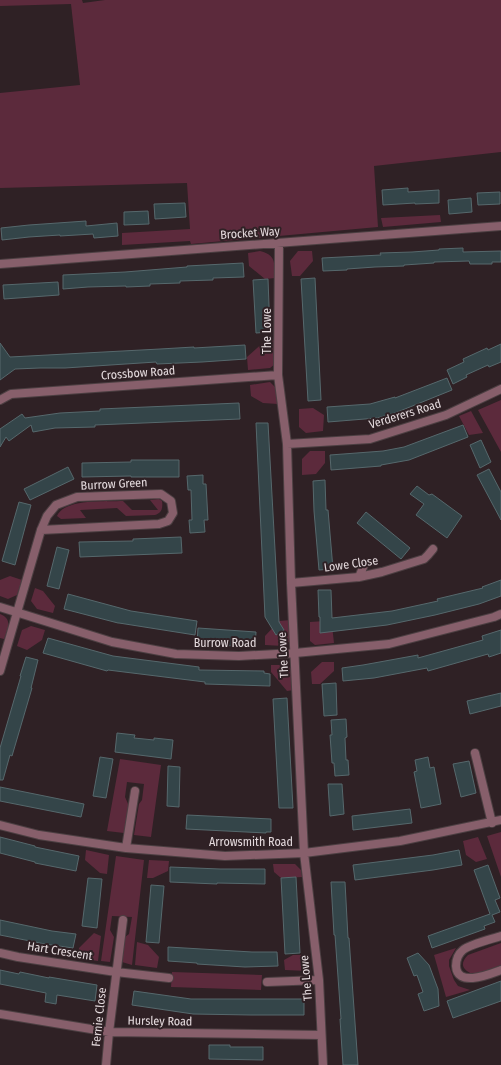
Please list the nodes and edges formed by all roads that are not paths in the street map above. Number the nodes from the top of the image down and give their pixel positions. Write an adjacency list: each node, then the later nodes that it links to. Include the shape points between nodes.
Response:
1 (501, 226): 2 (street, Brocket Way)
2 (279, 243): 3 (street, Brocket Way); 4 (street, The Lowe)
3 (0, 264)
4 (278, 374): 6 (street, Crossbow Road, via 11,394); 7 (street, The Lowe)
5 (501, 389): 7 (street, Verderers Road, via 446,415 370,439)
6 (0, 400)
7 (287, 444): 12 (street, The Lowe)
8 (41, 530): 8 (street, Burrow Green, via 47,516 56,506 77,497 161,494 171,501 173,513 168,521 159,524); 14 (street, Burrow Green)
9 (433, 549): 11 (street, Lowe Close, via 424,559)
10 (364, 565): 11 (street)
11 (359, 577): 12 (street, Lowe Close)
12 (291, 583): 16 (street, The Lowe)
13 (0, 607): 14 (street, Burrow Road)
14 (16, 613): 16 (street, Burrow Road, via 112,642 176,654 239,656); 17 (street, Burrow Green)
15 (501, 614): 16 (street, Burrow Road, via 389,644)
16 (295, 653): 24 (street, The Lowe)
17 (0, 671)
18 (475, 753): 21 (street)
19 (136, 791): 23 (street)
20 (501, 820): 21 (street, Arrowsmith Road)
21 (492, 823): 24 (street, Arrowsmith Road, via 400,841)
22 (0, 826): 23 (street, Arrowsmith Road, via 39,835)
23 (126, 848): 24 (street, Arrowsmith Road, via 225,856)
24 (304, 853): 31 (street, The Lowe)
25 (123, 920): 29 (street, Fernie Close)
26 (501, 936): 28 (street, via 466,947 459,954 456,969 458,973 470,979)
27 (0, 953): 29 (street, Hart Crescent)
28 (501, 970)
29 (116, 972): 30 (street, Hart Crescent); 34 (street, Fernie Close)
30 (169, 978)
31 (319, 980): 32 (street); 35 (street, The Lowe)
32 (267, 982)
33 (0, 1014): 34 (street, Hursley Road)
34 (109, 1032): 35 (street, Hursley Road); 36 (street, Fernie Close)
35 (322, 1036): 37 (street, The Lowe)
36 (106, 1065)
37 (323, 1065)

